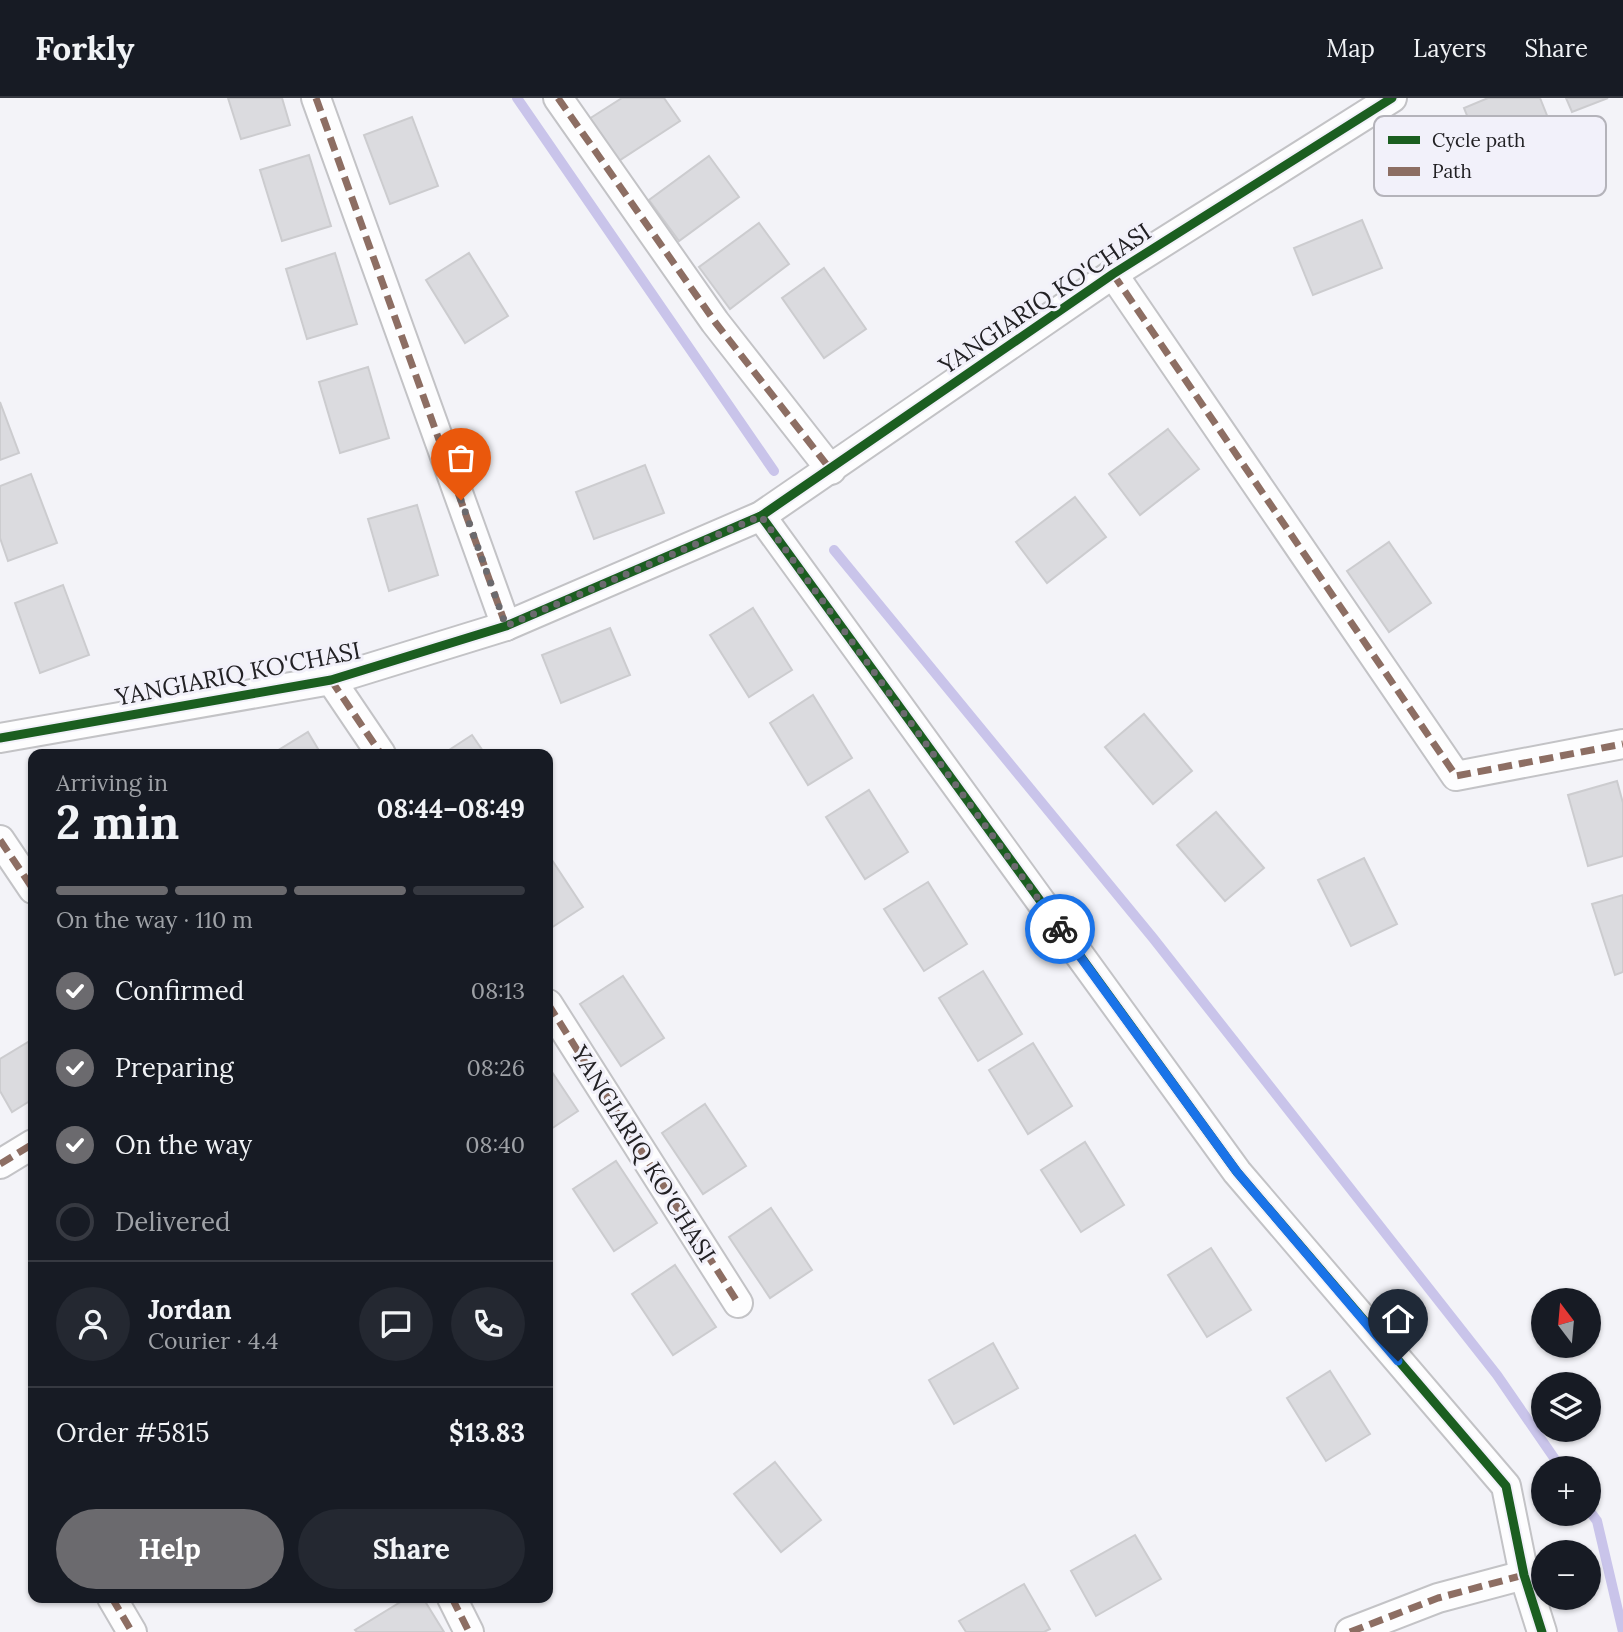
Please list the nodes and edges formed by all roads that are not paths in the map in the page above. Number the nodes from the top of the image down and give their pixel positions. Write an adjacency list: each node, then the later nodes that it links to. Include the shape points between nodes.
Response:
1 (316, 98): 7 (street)
2 (558, 98): 5 (street, via 715,322)
3 (1392, 98): 4 (street, YANGIARIQ KO'CHASI)
4 (1113, 274): 5 (street, YANGIARIQ KO'CHASI); 10 (street, YANGIARIQ KO'CHASI, via 1456,776)
5 (831, 470): 6 (street, YANGIARIQ KO'CHASI)
6 (761, 516): 7 (street, YANGIARIQ KO'CHASI); 18 (street, via 1237,1172 1506,1486)
7 (506, 626): 8 (street, YANGIARIQ KO'CHASI)
8 (331, 680): 9 (street, YANGIARIQ KO'CHASI); 11 (street, YANGIARIQ KO'CHASI)
9 (0, 738)
10 (1623, 744)
11 (378, 749)
12 (0, 840): 13 (street)
13 (28, 882)
14 (553, 1012): 17 (street, YANGIARIQ KO'CHASI)
15 (28, 1147): 16 (street)
16 (0, 1164)
17 (738, 1303)
18 (1524, 1575): 23 (street, via 1437,1598); 24 (street)
19 (115, 1603): 21 (street)
20 (455, 1603): 22 (street)
21 (132, 1632)
22 (469, 1632)
23 (1350, 1632)
24 (1542, 1632)

